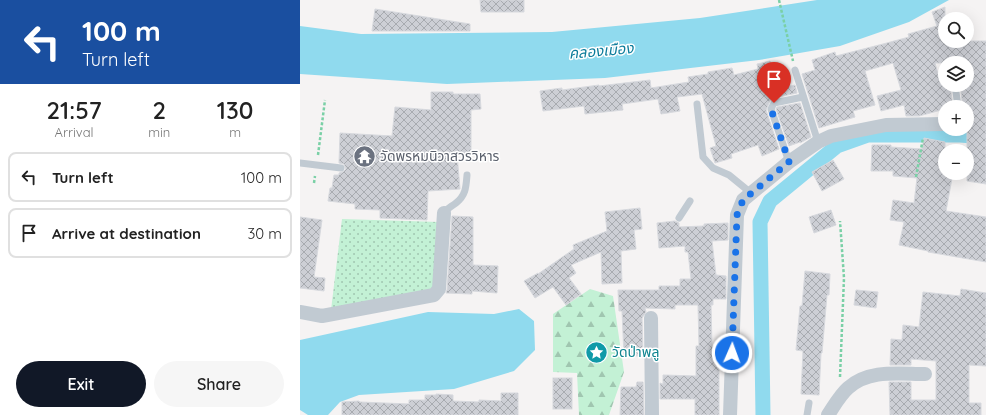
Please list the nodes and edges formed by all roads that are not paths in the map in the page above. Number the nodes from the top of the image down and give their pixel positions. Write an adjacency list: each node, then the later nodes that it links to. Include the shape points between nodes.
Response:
1 (795, 70): 2 (lane)
2 (803, 97): 5 (lane); 6 (lane, via 774,103 771,109)
3 (697, 104): 10 (lane, via 703,157 713,168 729,175)
4 (938, 124): 5 (street, via 886,125 831,136)
5 (818, 142): 6 (street)
6 (789, 162): 10 (street)
7 (300, 163): 8 (lane)
8 (341, 168)
9 (467, 175): 12 (lane, via 466,190 462,197 456,204 447,208)
10 (751, 192): 19 (street, via 743,200 737,215)
11 (690, 201): 13 (lane)
12 (444, 214): 14 (street, via 439,290 434,295 322,316)
13 (679, 218)
14 (300, 312)
15 (651, 318): 18 (street)
16 (925, 374): 21 (street, via 883,374 860,380 839,397)
17 (809, 403): 20 (lane)
18 (652, 415)
19 (730, 415)
20 (807, 415)
21 (828, 415)

